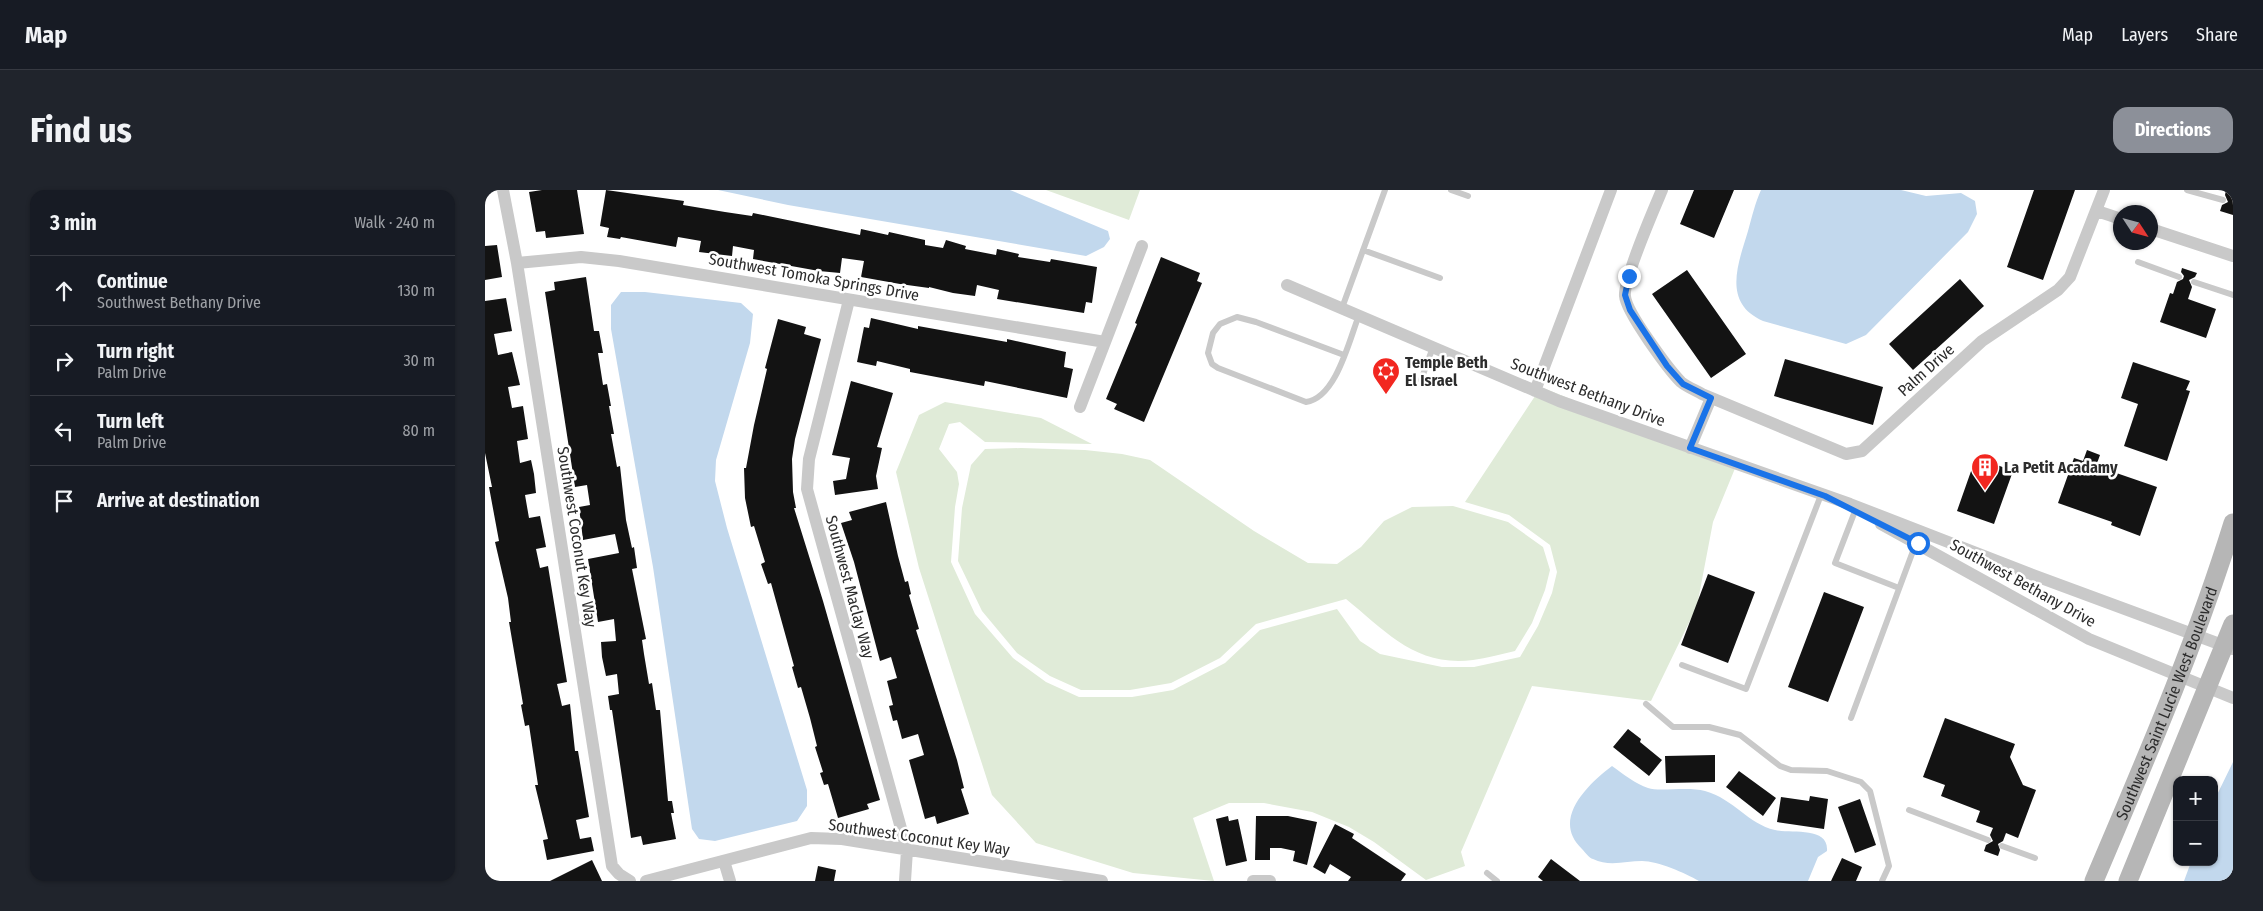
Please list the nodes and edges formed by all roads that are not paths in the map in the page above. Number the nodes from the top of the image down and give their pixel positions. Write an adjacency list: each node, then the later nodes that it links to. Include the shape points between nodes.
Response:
1 (503, 190): 17 (street, Southwest Coconut Key Way)
2 (1385, 190): 14 (lane)
3 (1451, 190): 8 (lane)
4 (1611, 190): 30 (street)
5 (1662, 190): 31 (street, Palm Drive, via 1629,276 1625,295 1630,310 1667,366 1683,384)
6 (2105, 190): 10 (street, Palm Drive)
7 (2187, 190): 9 (lane)
8 (1468, 196)
9 (2223, 200)
10 (2097, 211): 11 (street); 31 (street, Palm Drive, via 2071,277 2058,290 1982,341 1862,451 1846,454)
11 (2113, 216)
12 (2158, 231): 15 (street)
13 (1142, 246): 26 (street)
14 (1363, 250): 19 (lane); 24 (lane)
15 (2233, 256)
16 (2137, 262): 18 (lane)
17 (517, 263): 23 (street, Southwest Tomoka Springs Drive, via 581,258 619,260); 55 (street, Southwest Coconut Key Way, via 612,866)
18 (2179, 277)
19 (1440, 278)
20 (2193, 282): 22 (lane)
21 (1287, 285): 24 (street, Southwest Bethany Drive)
22 (2233, 295)
23 (849, 300): 26 (street, Southwest Tomoka Springs Drive); 51 (street, Southwest Maclay Way, via 809,459 807,489)
24 (1342, 308): 25 (street, Southwest Bethany Drive)
25 (1359, 315): 27 (street, Southwest Bethany Drive); 28 (lane)
26 (1105, 342): 32 (street)
27 (1433, 347): 29 (lane); 30 (street, Southwest Bethany Drive)
28 (1344, 354): 28 (lane, via 1325,393 1315,401 1306,402 1217,368 1208,353 1213,334 1220,324 1237,317)
29 (1421, 380)
30 (1535, 391): 33 (street, Southwest Bethany Drive)
31 (1711, 398): 33 (street)
32 (1080, 407)
33 (1690, 448): 34 (street, Southwest Bethany Drive)
34 (1823, 496): 35 (street, Southwest Bethany Drive); 40 (street, Southwest Bethany Drive); 42 (lane, via 1746,689)
35 (1855, 511): 37 (street, Southwest Bethany Drive); 38 (lane, via 1835,563)
36 (2233, 523): 40 (main road, Southwest Saint Lucie West Boulevard)
37 (1917, 542): 38 (lane); 43 (street, Southwest Bethany Drive, via 2089,639)
38 (1899, 588): 47 (lane)
39 (2233, 624): 41 (main road)
40 (2195, 636): 41 (street, Southwest Bethany Drive); 43 (main road, Southwest Saint Lucie West Boulevard)
41 (2229, 647): 44 (main road)
42 (1682, 665)
43 (2180, 678): 44 (street, Southwest Bethany Drive); 64 (main road, Southwest Saint Lucie West Boulevard)
44 (2208, 689): 45 (street, Southwest Bethany Drive); 65 (main road)
45 (2233, 698)
46 (1646, 704): 63 (lane, via 1673,727 1709,727 1740,735 1786,768 1827,771 1861,782 1870,791 1889,866)
47 (1851, 718)
48 (1909, 810): 49 (lane)
49 (1988, 840)
50 (2002, 846): 52 (lane)
51 (907, 850): 53 (street, Southwest Coconut Key Way, via 842,839 811,838); 58 (street, Southwest Maclay Way); 59 (street, Southwest Coconut Key Way)
52 (2035, 858)
53 (724, 861): 56 (street, Southwest Coconut Key Way); 57 (street)
54 (1487, 873): 62 (lane)
55 (630, 881)
56 (646, 881)
57 (730, 881)
58 (905, 881)
59 (1102, 881)
60 (1253, 881): 61 (street)
61 (1271, 881)
62 (1497, 881)
63 (1882, 881)
64 (2094, 881)
65 (2128, 881)

